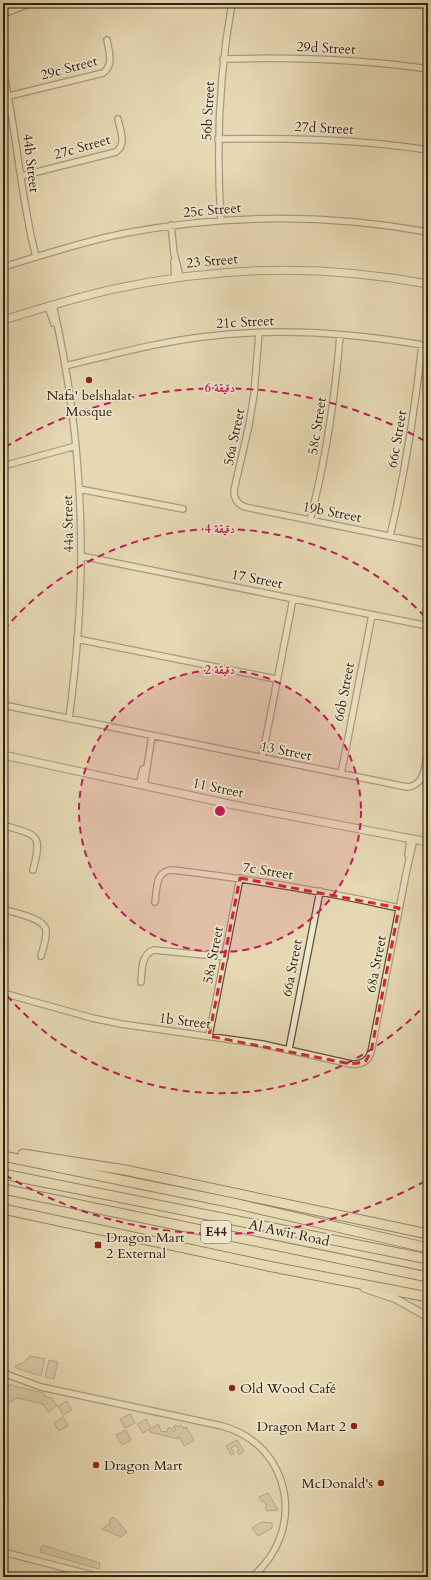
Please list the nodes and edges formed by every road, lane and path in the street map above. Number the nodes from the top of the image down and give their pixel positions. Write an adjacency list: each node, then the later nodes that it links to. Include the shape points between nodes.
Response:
1 (32, 3): 3 (street)
2 (232, 3): 5 (street, 56b Street)
3 (3, 14)
4 (107, 40): 8 (street, 29c Street, via 110,63 103,73)
5 (223, 59): 6 (street, 29d Street, via 343,60); 10 (street, 56b Street)
6 (428, 69)
7 (3, 71): 8 (street, 44b Street)
8 (9, 96): 12 (street, 44b Street)
9 (118, 119): 12 (street, 27c Street, via 123,142 120,150)
10 (218, 139): 11 (street, 27d Street, via 327,139); 13 (street, 56b Street)
11 (428, 150)
12 (21, 176): 16 (street, 44b Street, via 26,217)
13 (221, 220): 14 (street, 25c Street); 15 (street, 25c Street, via 310,218 364,222)
14 (171, 225): 16 (street, 25c Street, via 102,239); 18 (street)
15 (428, 232)
16 (36, 257): 17 (street, 25c Street)
17 (3, 267)
18 (178, 277): 19 (street, 23 Street, via 257,270 311,270 368,274); 20 (street, 23 Street, via 113,289)
19 (428, 284)
20 (51, 306): 21 (street, 23 Street); 25 (street, 44a Street)
21 (3, 320)
22 (259, 332): 23 (street, 21c Street); 25 (street, 21c Street, via 173,341); 29 (street, 56a Street, via 254,394 234,490)
23 (340, 335): 24 (street, 21c Street); 31 (street, 58c Street, via 332,417 320,484)
24 (425, 346): 32 (street, 66c Street, via 410,442)
25 (65, 366): 26 (street, 44a Street)
26 (76, 446): 27 (street); 28 (street, 44a Street)
27 (3, 466)
28 (79, 489): 30 (street); 34 (street, 44a Street)
29 (235, 499): 31 (street, 19b Street, via 241,506)
30 (183, 509)
31 (310, 520): 32 (street, 19b Street)
32 (390, 536): 33 (street, 19b Street)
33 (428, 544)
34 (81, 556): 35 (street, 17 Street); 38 (street, 44a Street)
35 (293, 599): 36 (street, 17 Street); 39 (street)
36 (372, 614): 37 (street, 17 Street); 46 (street, 66b Street)
37 (428, 626)
38 (78, 638): 39 (street); 41 (street, 44a Street)
39 (276, 679): 45 (street)
40 (3, 705): 41 (street, 13 Street)
41 (69, 719): 42 (street, 13 Street)
42 (152, 736): 45 (street, 13 Street); 47 (street)
43 (428, 746): 46 (street, 13 Street, via 422,779 416,785 402,786)
44 (3, 755): 47 (street, 11 Street)
45 (262, 758): 46 (street, 13 Street)
46 (341, 774)
47 (141, 786): 49 (street, 11 Street)
48 (3, 825): 51 (street, via 36,839 38,847)
49 (412, 839): 50 (street, 11 Street); 55 (street, 68a Street)
50 (428, 842)
51 (33, 870)
52 (240, 878): 53 (street, 7c Street); 54 (street, 7c Street, via 169,870 159,877); 58 (street, 58a Street)
53 (320, 891): 55 (street, 7c Street); 62 (street, 66a Street)
54 (155, 902)
55 (399, 908): 63 (street, 68a Street, via 371,1052)
56 (3, 909): 57 (street, via 37,919 44,924 47,932)
57 (41, 956)
58 (225, 957): 59 (street, via 150,951 144,957); 61 (street, 58a Street)
59 (141, 982)
60 (3, 993): 61 (street, 1b Street, via 99,1020)
61 (210, 1036): 62 (street, 1b Street)
62 (289, 1049): 63 (street, 1b Street, via 351,1064)
63 (365, 1062)
64 (3, 1151): 69 (main road, via 125,1170)
65 (3, 1156): 70 (main road, via 285,1214)
66 (3, 1174): 71 (main road, Al Awir Road / E44)
67 (3, 1189): 72 (main road, Al Awir Road / E44)
68 (3, 1209): 73 (main road)
69 (428, 1234)
70 (428, 1248)
71 (428, 1259)
72 (428, 1277)
73 (333, 1278): 74 (main road); 75 (street, via 396,1299)
74 (428, 1297)
75 (428, 1317)
76 (3, 1373): 78 (street, via 50,1389 231,1428 254,1440 275,1466 282,1483 285,1501 282,1530 272,1554)
77 (3, 1552): 79 (street)
78 (258, 1575): 80 (street)
79 (100, 1577)
80 (252, 1577)

